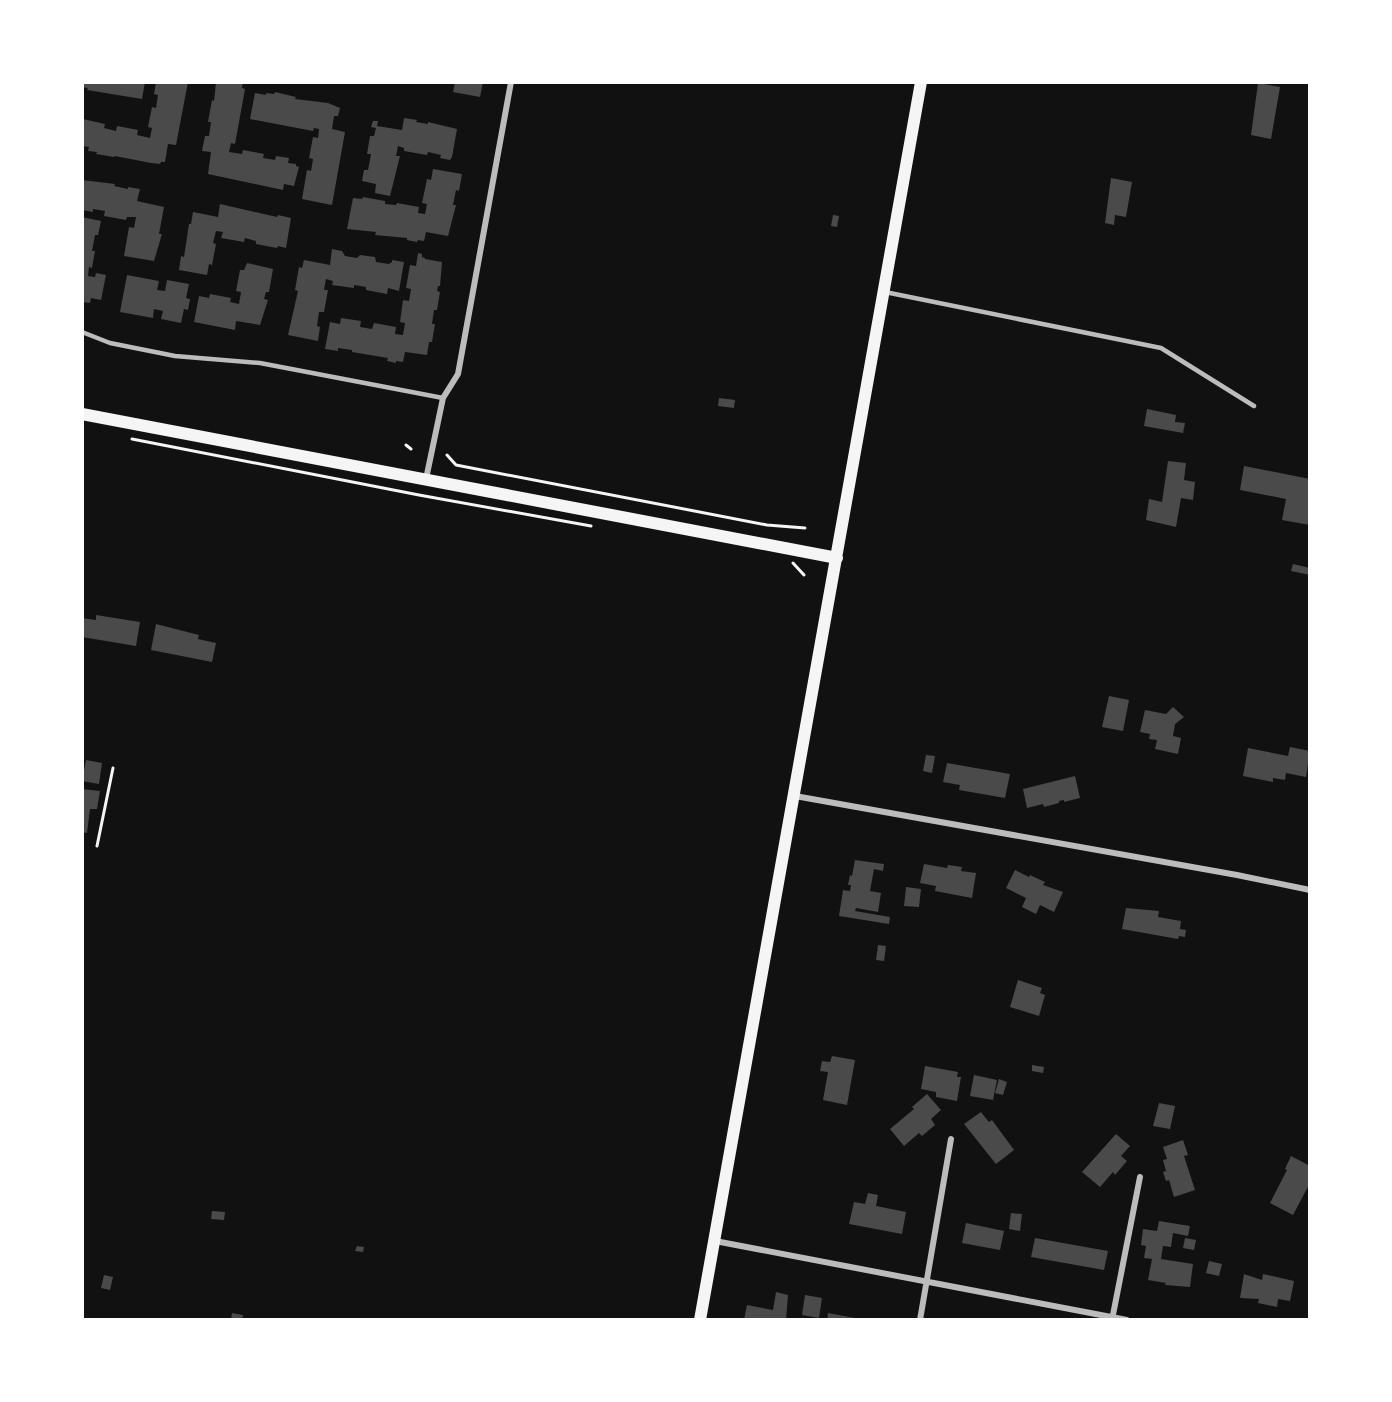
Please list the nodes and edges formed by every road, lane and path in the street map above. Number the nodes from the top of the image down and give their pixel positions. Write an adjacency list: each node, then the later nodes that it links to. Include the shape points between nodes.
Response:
1 (510, 82): 5 (street, via 458,374)
2 (921, 82): 3 (main road)
3 (885, 292): 6 (lane, via 1161,348); 15 (main road)
4 (82, 332): 5 (lane, via 110,343 176,356 260,363)
5 (443, 398): 12 (street)
6 (1254, 406)
7 (82, 414): 12 (main road)
8 (123, 437): 13 (path)
9 (406, 445): 10 (path)
10 (411, 449)
11 (447, 454): 14 (path, via 456,465 767,525)
12 (426, 478): 15 (main road)
13 (591, 526)
14 (805, 528)
15 (837, 558): 19 (main road)
16 (782, 562): 17 (path, via 794,564)
17 (804, 575)
18 (114, 768): 20 (path)
19 (795, 796): 21 (street); 24 (main road)
20 (97, 846)
21 (1310, 890)
22 (951, 1139): 25 (street)
23 (1140, 1177): 26 (street)
24 (715, 1241): 25 (street); 27 (main road)
25 (926, 1281): 26 (street); 28 (street)
26 (1113, 1318): 29 (street)
27 (700, 1320)
28 (920, 1320)
29 (1127, 1320)

